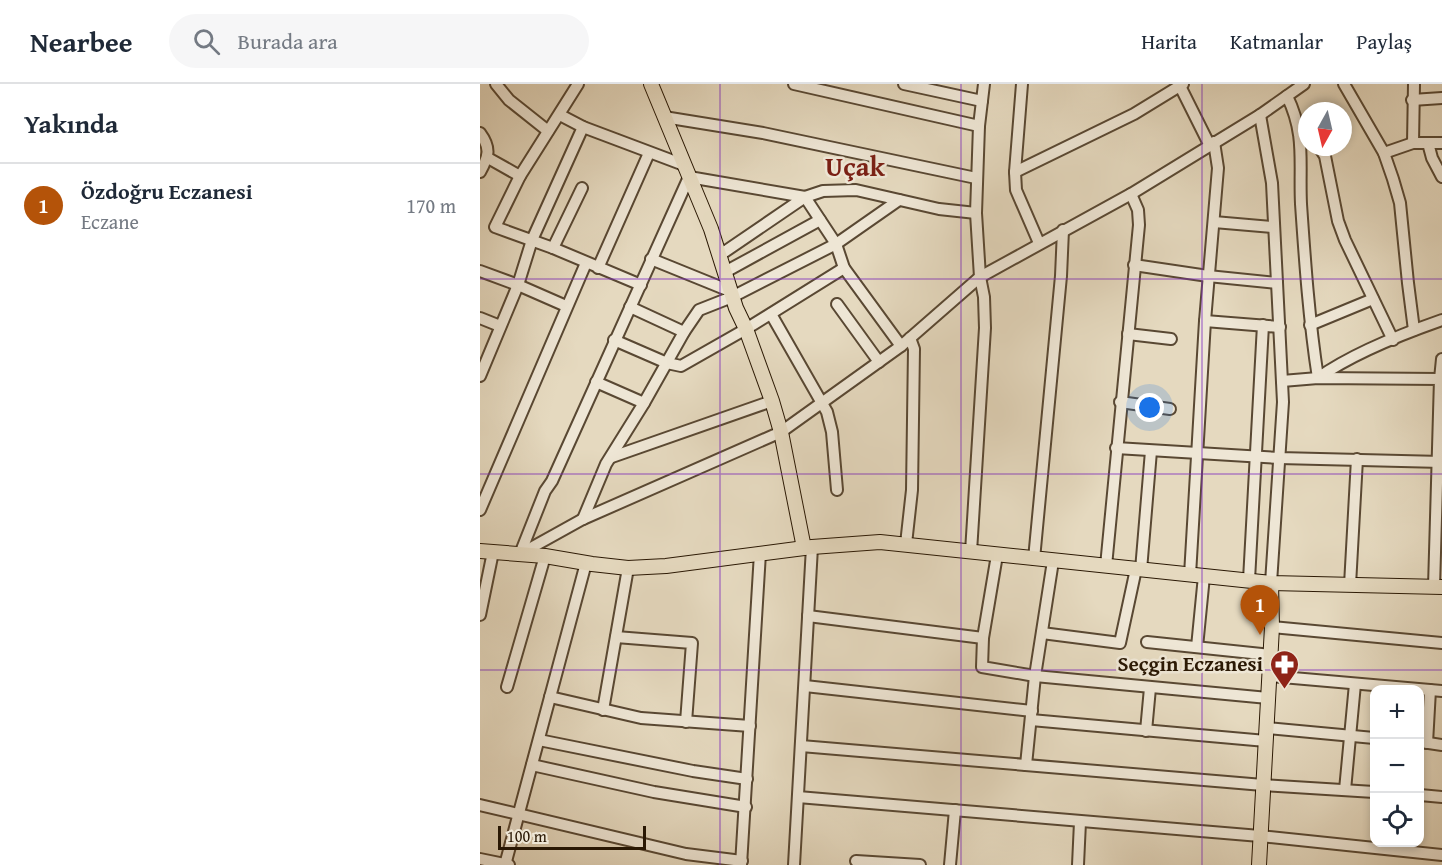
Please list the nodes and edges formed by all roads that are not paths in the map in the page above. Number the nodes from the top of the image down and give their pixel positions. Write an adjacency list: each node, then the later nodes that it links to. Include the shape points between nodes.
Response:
1 (496, 84): 22 (street, via 509,100)
2 (578, 84): 16 (street)
3 (651, 84): 18 (main road)
4 (794, 84): 20 (street)
5 (904, 84): 15 (street)
6 (984, 84): 15 (street)
7 (1022, 84): 35 (street)
8 (1181, 84): 25 (street); 35 (street, via 1134,114)
9 (1304, 84): 12 (street)
10 (1344, 84): 29 (street)
11 (1414, 84): 14 (street)
12 (1287, 96): 17 (street); 19 (street)
13 (1442, 98): 14 (street)
14 (1412, 100): 26 (street)
15 (982, 101): 20 (street)
16 (560, 115): 21 (street); 22 (street)
17 (1260, 115): 25 (street); 46 (street, via 1272,183)
18 (664, 117): 33 (main road); 38 (street)
19 (1298, 122)
20 (979, 126): 38 (street)
21 (583, 127): 28 (street); 48 (street)
22 (548, 131): 36 (street)
23 (480, 133): 32 (street, via 487,144)
24 (1442, 142): 27 (street)
25 (1212, 143): 40 (street); 45 (street, via 1218,168)
26 (1413, 143): 27 (street); 29 (street)
27 (1428, 143): 37 (street)
28 (649, 153): 33 (street); 56 (street)
29 (1384, 153): 79 (street, via 1400,203)
30 (1303, 156): 74 (street, via 1301,198)
31 (1325, 156): 66 (street, via 1338,221)
32 (488, 158): 34 (street); 36 (street)
33 (686, 171): 41 (street); 52 (main road); 53 (street)
34 (480, 172)
35 (1015, 172): 49 (street, via 1016,190)
36 (520, 176): 48 (street, via 495,227)
37 (1442, 177)
38 (976, 178): 43 (street)
39 (582, 188): 51 (street)
40 (1131, 194): 47 (street); 55 (street, via 1139,217)
41 (805, 197): 42 (street, via 822,191 856,190); 44 (street); 52 (street)
42 (899, 200): 43 (street); 50 (street)
43 (976, 213): 61 (street)
44 (820, 220): 50 (street); 59 (street)
45 (1214, 222): 46 (street); 60 (street)
46 (1273, 227): 62 (street)
47 (1063, 230): 49 (street); 121 (street)
48 (532, 240): 51 (street); 63 (street)
49 (1039, 243): 61 (street)
50 (836, 244): 57 (street); 65 (street)
51 (553, 248): 54 (street)
52 (720, 255): 59 (main road)
53 (651, 259): 64 (street); 65 (street)
54 (586, 263): 56 (street); 68 (street)
55 (1134, 265): 60 (street); 81 (street)
56 (598, 268): 64 (street)
57 (844, 268): 70 (street); 86 (street)
58 (480, 272): 63 (street)
59 (725, 272): 65 (main road)
60 (1208, 276): 62 (street); 73 (street)
61 (980, 277): 82 (street); 116 (street, via 985,328)
62 (1277, 283): 77 (street)
63 (518, 285): 68 (street); 76 (street)
64 (641, 285): 69 (street)
65 (731, 294): 78 (main road); 80 (street, via 699,310)
66 (1373, 300): 74 (street); 85 (street)
67 (837, 304): 89 (street)
68 (566, 306): 111 (street)
69 (630, 307): 80 (street); 84 (street)
70 (771, 314): 78 (street); 97 (street)
71 (480, 318): 76 (street)
72 (1442, 320): 79 (street)
73 (1205, 321): 75 (street); 104 (street)
74 (1310, 324): 92 (street)
75 (1263, 325): 77 (street); 105 (street)
76 (500, 326): 87 (street)
77 (1280, 327): 94 (street)
78 (746, 329): 90 (street, via 681,366); 96 (main road)
79 (1414, 330): 85 (street)
80 (684, 332): 90 (street)
81 (1128, 334): 83 (street); 98 (street)
82 (910, 338): 86 (street); 113 (street, via 914,349 912,490)
83 (1171, 339)
84 (614, 340): 90 (street); 95 (street)
85 (1394, 340): 92 (street)
86 (901, 346): 89 (street)
87 (483, 359): 91 (street)
88 (1442, 359): 93 (street)
89 (879, 362): 97 (street)
90 (667, 363): 99 (street)
91 (480, 376)
92 (1318, 378): 93 (street); 94 (street)
93 (1440, 379): 109 (street)
94 (1282, 381): 107 (street)
95 (596, 382): 99 (street); 117 (street)
96 (772, 402): 101 (main road); 106 (street)
97 (821, 402): 101 (street); 110 (street, via 830,422)
98 (1120, 402): 100 (street); 102 (street)
99 (644, 403): 106 (street)
100 (1170, 409)
101 (781, 432): 112 (street); 114 (main road)
102 (1116, 448): 103 (street); 124 (street)
103 (1151, 451): 104 (street); 126 (street)
104 (1198, 454): 105 (street); 127 (street)
105 (1257, 456): 107 (street); 128 (street)
106 (612, 457): 112 (street)
107 (1279, 458): 108 (street); 129 (street)
108 (1357, 459): 109 (street); 130 (street)
109 (1440, 462): 131 (street)
110 (837, 490)
111 (480, 510)
112 (582, 519): 117 (street)
113 (906, 544): 114 (main road, via 869,542); 116 (main road)
114 (808, 547): 118 (main road); 133 (street)
115 (486, 551): 117 (main road); 132 (street)
116 (971, 552): 119 (main road)
117 (520, 554): 120 (main road)
118 (760, 554): 125 (main road); 155 (street)
119 (997, 555): 121 (main road); 137 (street)
120 (544, 556): 123 (main road); 146 (street)
121 (1034, 559): 122 (main road)
122 (1053, 561): 124 (main road); 135 (street)
123 (586, 563): 125 (main road); 150 (street)
124 (1106, 566): 126 (main road)
125 (628, 568): 136 (street)
126 (1138, 569): 127 (main road); 135 (street, via 1120,643)
127 (1197, 575): 128 (main road); 140 (street)
128 (1249, 580): 129 (main road)
129 (1271, 583): 130 (main road); 134 (main road)
130 (1350, 585): 131 (main road)
131 (1438, 587)
132 (480, 615)
133 (808, 616): 137 (street); 145 (street)
134 (1272, 627): 139 (street); 141 (main road)
135 (1042, 633): 142 (street)
136 (616, 637): 152 (street); 154 (street, via 692,643)
137 (983, 638): 142 (street, via 982,667)
138 (1147, 642): 140 (street)
139 (1442, 644)
140 (1197, 647): 141 (street)
141 (1271, 655): 143 (main road)
142 (1035, 676): 147 (street); 153 (street)
143 (1270, 676): 144 (street); 151 (main road)
144 (1355, 684): 148 (street); 158 (street)
145 (804, 686): 153 (street); 164 (street)
146 (507, 687)
147 (1150, 688): 151 (street); 156 (street)
148 (1430, 690): 149 (street); 160 (street)
149 (1442, 691)
150 (550, 697): 152 (street); 161 (street)
151 (1268, 698): 157 (main road)
152 (603, 710): 154 (street)
153 (1031, 716): 156 (street); 166 (street)
154 (686, 722): 155 (street)
155 (750, 726): 167 (street)
156 (1146, 731): 157 (street)
157 (1266, 735): 158 (street); 168 (main road)
158 (1350, 736): 159 (street); 169 (street)
159 (1370, 738)
160 (1423, 739)
161 (539, 740): 165 (street); 167 (street)
162 (1424, 742): 163 (street)
163 (1442, 745)
164 (801, 746): 166 (street); 172 (street)
165 (532, 765): 175 (street); 177 (street)
166 (1026, 765): 168 (street)
167 (747, 779): 175 (street)
168 (1263, 785): 169 (street); 179 (main road)
169 (1345, 790): 170 (street)
170 (1370, 792)
171 (1424, 795): 173 (street)
172 (798, 797): 176 (street); 185 (street)
173 (1442, 797)
174 (480, 805): 177 (street)
175 (746, 807): 183 (street)
176 (955, 810): 178 (street); 187 (street)
177 (519, 813): 183 (street, via 686,854); 184 (street)
178 (1080, 822): 179 (street); 188 (street)
179 (1260, 836): 180 (street); 189 (main road)
180 (1442, 855)
181 (480, 858): 184 (street)
182 (856, 861): 186 (street)
183 (741, 863)
184 (507, 865)
185 (794, 865)
186 (920, 865)
187 (950, 865)
188 (1078, 865)
189 (1259, 865)

